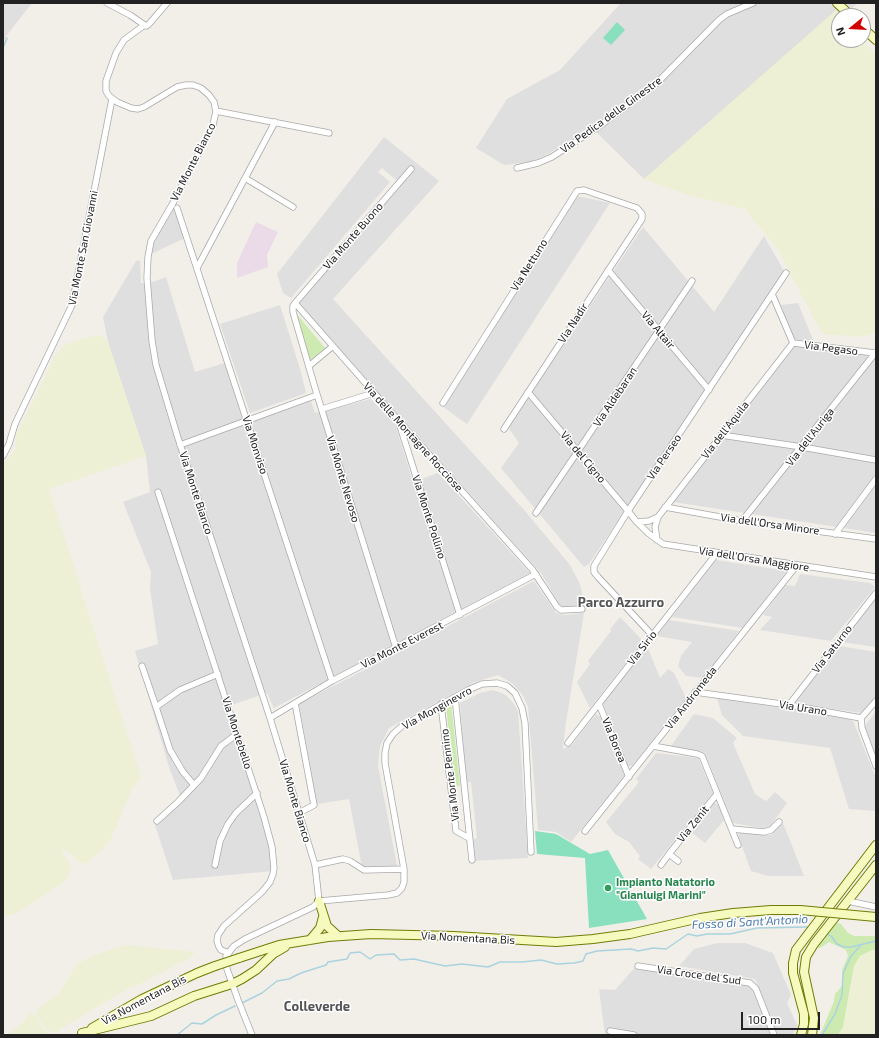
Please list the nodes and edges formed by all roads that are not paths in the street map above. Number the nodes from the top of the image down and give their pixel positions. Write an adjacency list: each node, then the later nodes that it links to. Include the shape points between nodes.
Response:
1 (107, 3): 4 (street, via 130,15)
2 (167, 3): 4 (street, via 147,26)
3 (753, 3): 9 (street, Via Pedica delle Ginestre, via 719,20 657,83 598,127 552,157)
4 (143, 26): 5 (street, via 122,43 112,62 105,83)
5 (112, 99): 6 (street, Via Monte Bianco, via 138,109 178,87 193,85 209,95); 39 (street, Via Monte San Giovanni, via 72,305 16,421)
6 (216, 111): 7 (street); 36 (street, Via Monte Bianco, via 213,125 173,203 152,237 148,257 147,294 154,352)
7 (275, 122): 8 (street); 11 (street)
8 (329, 133)
9 (517, 168)
10 (411, 169): 20 (street, Via Monte Buono)
11 (245, 178): 12 (street); 15 (street)
12 (293, 207)
13 (177, 208): 15 (street, Via Monviso)
14 (643, 217): 16 (street, Via Nadir); 30 (street, Via Nettuno, via 635,207 584,190 577,191)
15 (197, 268): 33 (street, Via Monviso)
16 (608, 270): 21 (street, Via Altair); 27 (street, Via Nadir)
17 (786, 273): 19 (street, Via Perseo)
18 (692, 281): 21 (street, Via Aldebaran)
19 (772, 294): 22 (street, Via Pegaso); 26 (street, Via Perseo)
20 (294, 306): 23 (street, Via delle Montagne Rocciose); 25 (street, Via Monte Nevoso)
21 (659, 331): 26 (street, Via Altair); 38 (street, Via Aldebaran)
22 (793, 343): 24 (street, Via Pegaso); 35 (street, Via dell'Aquila)
23 (333, 346): 25 (street); 28 (street, Via delle Montagne Rocciose)
24 (875, 352): 37 (street, Via dell'Auriga)
25 (309, 366): 29 (street, Via Monte Nevoso)
26 (709, 390): 44 (street, Via Perseo)
27 (528, 392): 34 (street, Via Nadir); 38 (street, Via del Cigno)
28 (374, 394): 31 (street); 32 (street, Via delle Montagne Rocciose)
29 (317, 395): 31 (street, Via Monte Nevoso); 33 (street)
30 (443, 403)
31 (322, 409): 60 (street, Via Monte Nevoso)
32 (398, 420): 54 (street, Via delle Montagne Rocciose); 58 (street, Via Monte Pollino)
33 (247, 421): 36 (street); 63 (street, Via Monviso)
34 (504, 430)
35 (721, 435): 37 (street); 43 (street, Via dell'Aquila)
36 (180, 445): 72 (street, Via Monte Bianco)
37 (802, 447): 40 (street); 47 (street, Via dell'Auriga)
38 (578, 451): 44 (street, Via del Cigno); 45 (street, Via Aldebaran)
39 (3, 456)
40 (876, 460)
41 (876, 480): 49 (street)
42 (158, 492): 62 (street, Via Montebello)
43 (665, 507): 46 (street, Via dell'Aquila); 47 (street, Via dell'Orsa Minore)
44 (628, 511): 48 (street, Via del Cigno); 59 (street, Via Perseo, via 595,563 594,570)
45 (536, 513)
46 (658, 517): 48 (street); 51 (street, via 655,527)
47 (742, 521): 49 (street, Via dell'Orsa Minore)
48 (637, 522): 51 (street, Via del Cigno)
49 (835, 534): 50 (street, Via dell'Orsa Minore)
50 (876, 539)
51 (657, 540): 52 (street, Via dell'Orsa Maggiore, via 670,546)
52 (717, 553): 53 (street, Via dell'Orsa Maggiore); 59 (street, Via Sirio)
53 (797, 565): 55 (street, Via dell'Orsa Maggiore); 64 (street, Via Andromeda)
54 (536, 574): 57 (street, Via delle Montagne Rocciose, via 558,608); 58 (street, Via Monte Everest)
55 (876, 577)
56 (876, 593): 70 (street, Via Saturno)
57 (582, 609)
58 (460, 615): 60 (street, Via Monte Everest)
59 (652, 635): 69 (street, Via Sirio)
60 (396, 648): 63 (street, Via Monte Everest)
61 (142, 666): 71 (street)
62 (218, 674): 71 (street, via 180,690); 74 (street, Via Montebello)
63 (332, 681): 67 (street, Via Monte Everest)
64 (695, 692): 70 (street, Via Urano); 76 (street, Via Andromeda)
65 (455, 697): 68 (street, Via Monginevro); 87 (street, Via Monte Pennino); 90 (street, Via Monginevro, via 476,686 500,683 513,691 518,698 525,722)
66 (876, 701): 73 (street)
67 (295, 703): 72 (street, Via Monte Everest); 82 (street, via 314,805)
68 (441, 704): 87 (street, Via Monte Pennino, via 456,831); 98 (street, Via Monginevro, via 402,726 391,737 385,750 385,766)
69 (599, 704): 75 (street, Via Sirio); 78 (street, Via Borea)
70 (789, 705): 73 (street, Via Urano)
71 (156, 707): 79 (street, via 173,754)
72 (270, 718): 82 (street, Via Monte Bianco)
73 (861, 718): 77 (street)
74 (237, 734): 79 (street, via 221,746); 80 (street, Via Montebello)
75 (568, 742)
76 (653, 746): 78 (street, Via Andromeda); 81 (street, via 701,755)
77 (876, 766)
78 (629, 777): 86 (street, Via Andromeda)
79 (194, 785): 83 (street)
80 (257, 793): 94 (street, via 229,822 220,841); 107 (street, Via Montebello, via 270,840 274,871 262,892 219,933 219,947)
81 (717, 794): 85 (street); 91 (street, Via Zenit)
82 (299, 813): 95 (street, Via Monte Bianco)
83 (156, 822)
84 (779, 822): 85 (street, via 771,830 764,832)
85 (732, 829): 88 (street)
86 (585, 831)
87 (469, 838): 92 (street, Via Monte Pennino)
88 (738, 845)
89 (876, 845): 115 (main road, via 796,950 793,963 794,977 804,1014)
90 (531, 852)
91 (669, 854): 93 (street); 96 (street, Via Zenit)
92 (472, 860)
93 (678, 861)
94 (215, 865)
95 (314, 865): 98 (street, via 343,859 364,870); 99 (street, Via Monte Bianco)
96 (661, 865)
97 (876, 865): 100 (main road)
98 (404, 869): 99 (street, Via Monginevro, via 404,886 397,893)
99 (319, 901): 102 (main road); 107 (street, via 309,910 237,944)
100 (848, 901): 101 (street); 116 (main road, via 808,952 805,967 814,1018)
101 (876, 907)
102 (324, 917): 104 (main road, via 328,927); 105 (main road, via 320,928)
103 (876, 917): 104 (main road, Via Nomentana Bis, bridge, via 771,910 700,918 630,934 556,942 416,935)
104 (338, 936): 105 (main road, Via Nomentana Bis)
105 (310, 940): 106 (main road, Via Nomentana Bis)
106 (292, 943): 109 (main road); 111 (main road, Via Nomentana Bis, bridge, via 197,973 142,999)
107 (229, 953): 109 (street, via 226,956 226,964)
108 (638, 966): 114 (street, Via Croce del Sud, via 750,983 756,989)
109 (232, 984): 111 (main road, via 194,996 151,1016); 112 (street)
110 (610, 1031): 113 (street)
111 (80, 1034)
112 (252, 1035)
113 (634, 1035)
114 (774, 1035)
115 (801, 1035)
116 (812, 1035)

